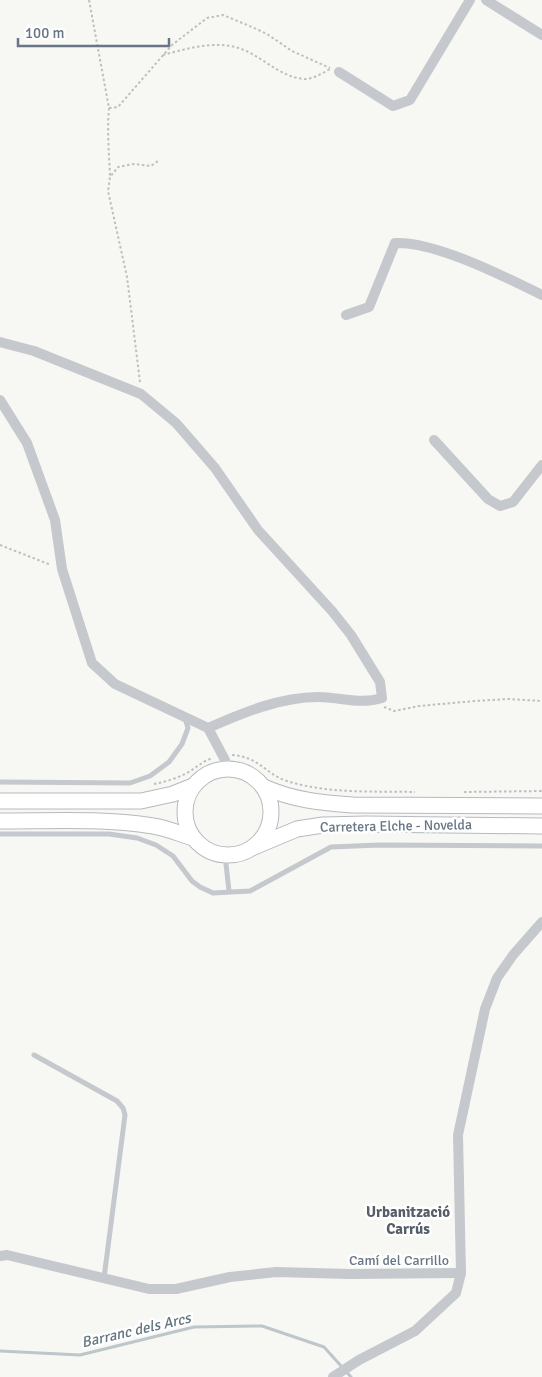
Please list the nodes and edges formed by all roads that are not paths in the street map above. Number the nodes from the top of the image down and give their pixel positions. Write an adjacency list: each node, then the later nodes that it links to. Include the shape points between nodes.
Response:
1 (470, 0): 5 (street, via 410,100 393,106)
2 (486, 0): 4 (street)
3 (542, 23): 4 (street)
4 (541, 34)
5 (339, 72)
6 (542, 296): 7 (street, via 453,255 409,243 395,244 369,306)
7 (346, 315)
8 (0, 342): 13 (street, via 34,351 141,394 176,423 215,468 258,530 332,611 380,682 382,698 370,702 318,697 285,701 244,712)
9 (0, 400): 12 (street, via 27,443 55,520 62,569 92,664 114,684)
10 (434, 440): 11 (street, via 488,499 500,506 513,502)
11 (542, 465)
12 (185, 718): 13 (street); 15 (lane, via 188,728 182,744 169,762 150,776 130,783)
13 (208, 728): 14 (street)
14 (226, 768): 16 (main road, via 207,773); 17 (main road, via 249,773)
15 (0, 782)
16 (193, 786): 18 (main road, via 141,801); 23 (main road, via 186,801 186,823)
17 (264, 787): 19 (main road, Carretera Elche - Novelda, via 286,796 323,803); 25 (main road, via 271,803 271,822)
18 (0, 801)
19 (542, 806)
20 (0, 821): 23 (main road, via 120,822 155,826)
21 (542, 826): 25 (main road, Carretera Elche - Novelda, via 324,825 297,829)
22 (0, 834): 27 (lane, via 109,834 137,838 172,856 200,887 213,893)
23 (194, 838): 26 (main road, via 205,849)
24 (542, 846): 27 (lane, via 331,847 250,892)
25 (254, 847): 26 (main road, via 240,854)
26 (226, 855): 27 (lane)
27 (229, 891)
28 (542, 922): 31 (street, Camí del Carrillo, via 497,978 485,1009 458,1135)
29 (34, 1055): 32 (lane, via 117,1101 123,1108 125,1115)
30 (0, 1256): 32 (street, Camí del Carrillo)
31 (462, 1273): 32 (street, Camí del Carrillo, via 276,1272 230,1277 176,1289 149,1289); 33 (street, via 456,1293 414,1331)
32 (104, 1279)
33 (333, 1377)

